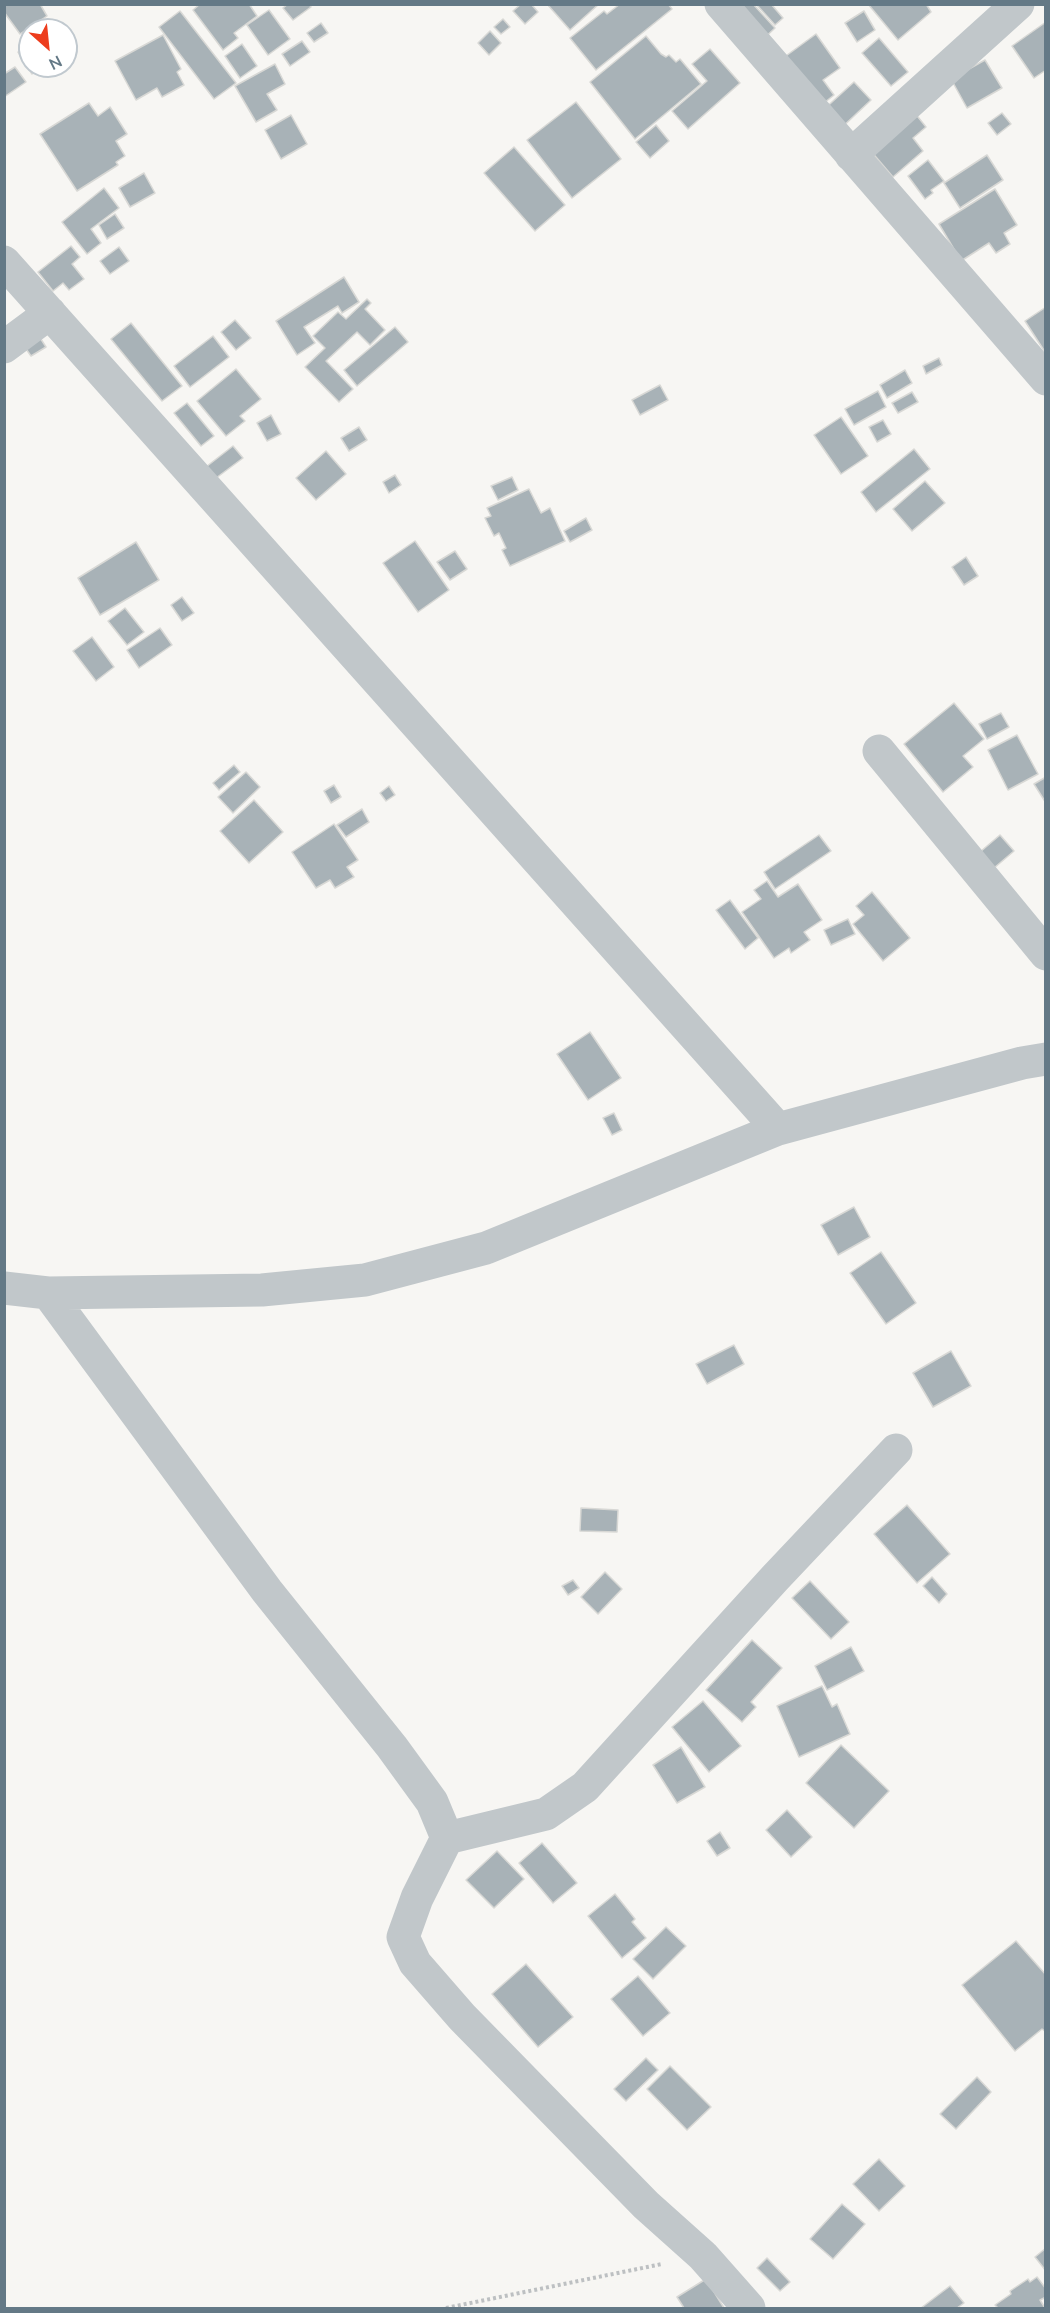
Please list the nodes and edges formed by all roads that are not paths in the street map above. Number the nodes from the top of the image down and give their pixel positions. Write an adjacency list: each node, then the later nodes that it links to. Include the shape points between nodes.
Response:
1 (721, 4): 3 (street)
2 (1018, 4): 3 (street)
3 (851, 155): 7 (street)
4 (4, 262): 5 (street)
5 (50, 313): 6 (street); 11 (street)
6 (4, 347)
7 (1046, 379)
8 (879, 751): 9 (street)
9 (1046, 954)
10 (1046, 1059): 11 (street)
11 (778, 1129): 13 (street, via 486,1248 365,1280 262,1290)
12 (4, 1288): 13 (street)
13 (48, 1293): 15 (street, via 267,1591 392,1747 432,1802)
14 (896, 1450): 15 (street, via 585,1787 546,1814)
15 (447, 1838): 16 (street, via 403,1936 415,1963 462,2017 646,2205 703,2256)
16 (749, 2308)

